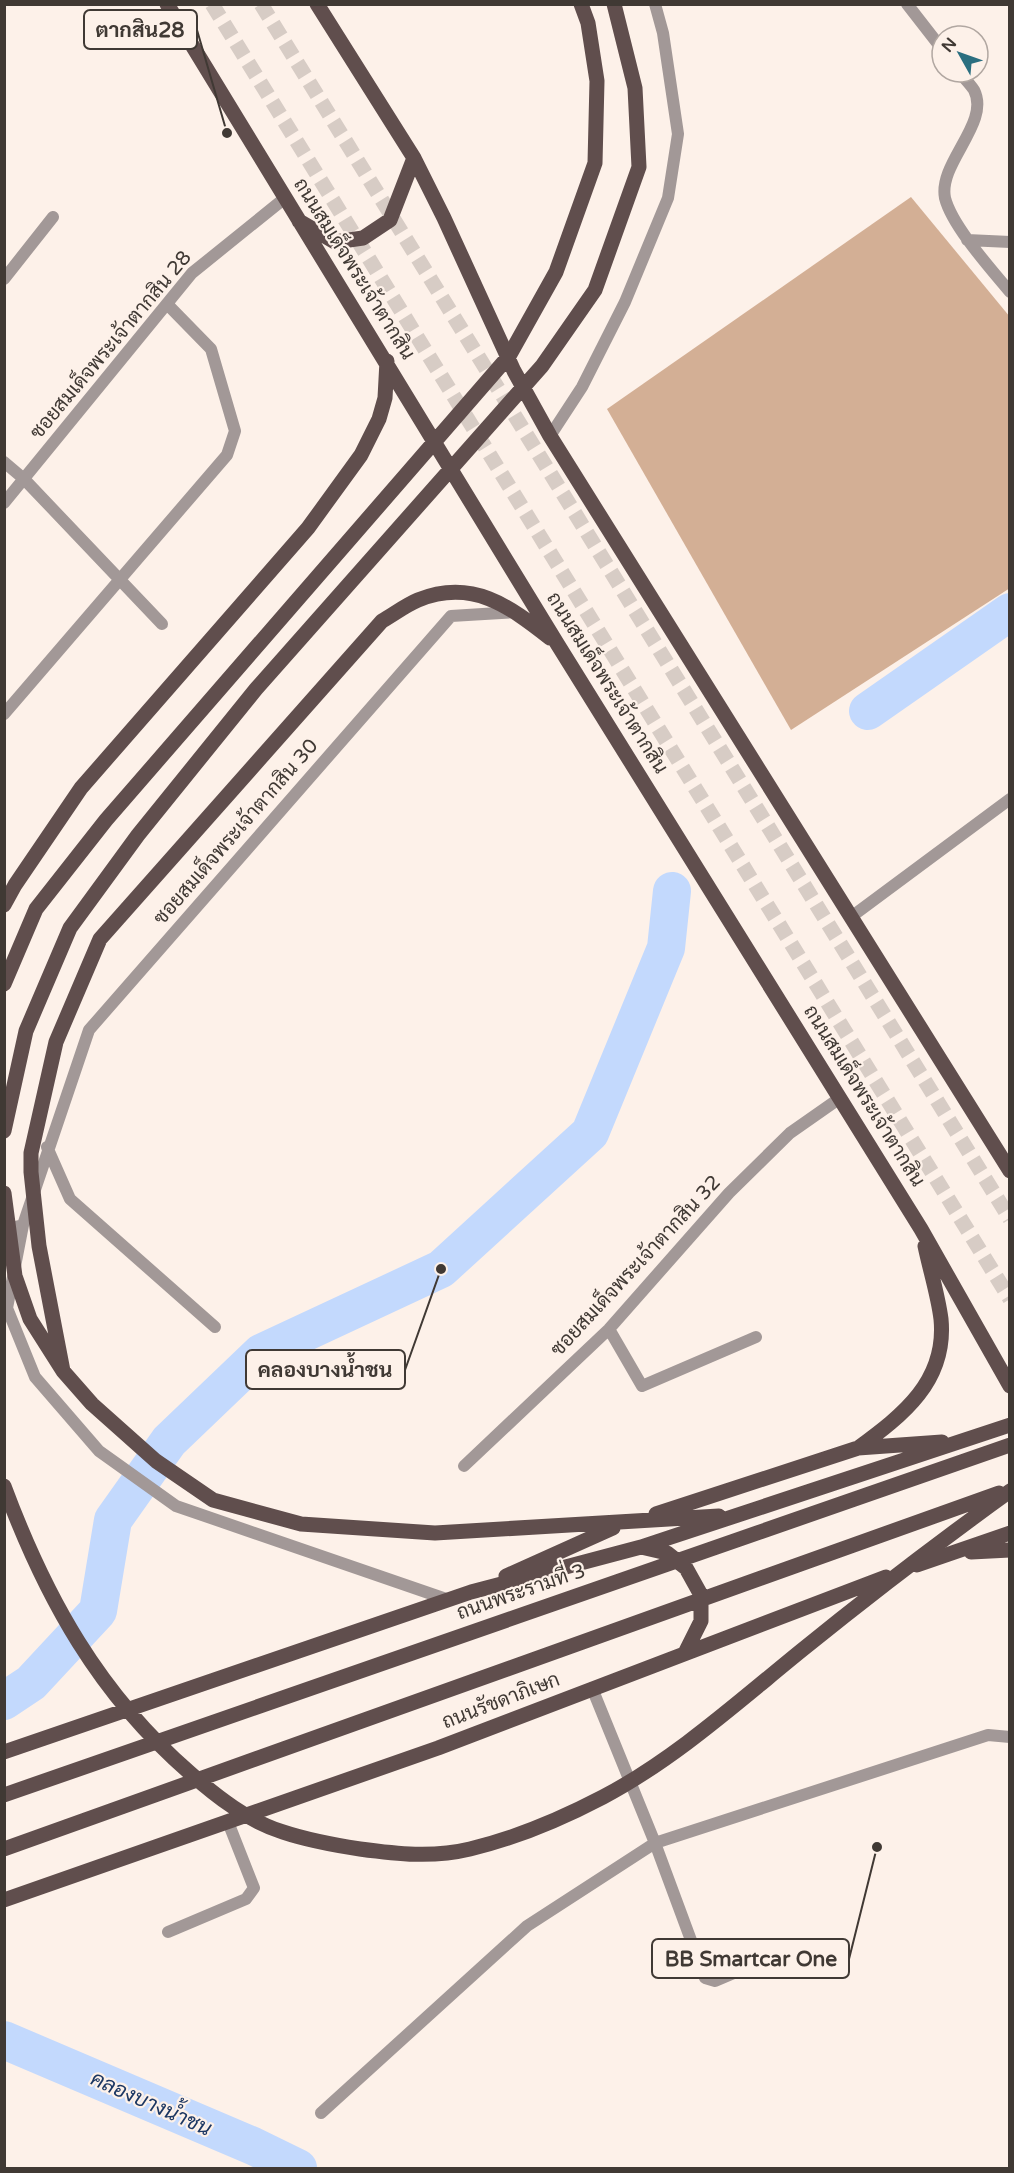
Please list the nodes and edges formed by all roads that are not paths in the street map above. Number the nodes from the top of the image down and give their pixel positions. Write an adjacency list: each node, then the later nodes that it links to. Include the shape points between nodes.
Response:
1 (166, 4): 10 (main road, ถนนสมเด็จพระเจ้าตากสิน)
2 (317, 4): 9 (main road)
3 (581, 4): 31 (main road, via 597,81 595,162 556,272 509,356 106,820 36,909)
4 (614, 4): 33 (main road, via 635,88 639,166 595,290 542,366 256,689 138,835 70,928 26,1031)
5 (655, 4): 19 (street, via 678,134 668,198 625,302 582,387)
6 (907, 4): 7 (street)
7 (930, 34)
8 (969, 84): 13 (street, via 975,92 977,114 948,175 945,197)
9 (414, 158): 12 (main road, via 390,220 363,238 335,242); 19 (main road, via 514,371)
10 (285, 198): 12 (main road, ถนนสมเด็จพระเจ้าตากสิน); 17 (street, ซอยสมเด็จพระเจ้าตากสิน 28, via 192,273)
11 (53, 217): 15 (street)
12 (298, 221): 18 (main road, ถนนสมเด็จพระเจ้าตากสิน)
13 (967, 240): 14 (street); 16 (street)
14 (1010, 242)
15 (4, 279)
16 (1010, 292)
17 (167, 304): 21 (street, ซอยสมเด็จพระเจ้าตากสิน 28); 23 (street, via 211,349 235,431 227,455)
18 (387, 362): 26 (main road, ถนนสมเด็จพระเจ้าตากสิน); 29 (main road, via 385,398 361,455 308,528 81,788)
19 (550, 436): 30 (main road)
20 (4, 462): 21 (street)
21 (24, 479): 22 (street, ซอยสมเด็จพระเจ้าตากสิน 28); 23 (street)
22 (4, 503)
23 (119, 578): 25 (street); 27 (street)
24 (517, 612): 26 (main road); 34 (street, ซอยสมเด็จพระเจ้าตากสิน 30, via 451,616 89,1030); 44 (main road, via 492,599 453,591 418,600 382,621 100,939 56,1042 31,1153 39,1246)
25 (162, 624)
26 (558, 645): 32 (main road, ถนนสมเด็จพระเจ้าตากสิน)
27 (4, 714)
28 (1010, 799): 30 (street)
29 (4, 905)
30 (850, 917): 35 (main road)
31 (4, 984)
32 (840, 1098): 38 (main road, ถนนสมเด็จพระเจ้าตากสิน); 42 (street, ซอยสมเด็จพระเจ้าตากสิน 32, via 790,1133 729,1193)
33 (4, 1131)
34 (47, 1147): 37 (street, ซอยสมเด็จพระเจ้าตากสิน 30); 41 (street, via 70,1199)
35 (1010, 1171)
36 (4, 1193): 44 (main road, via 15,1276 30,1319)
37 (23, 1225): 39 (street); 40 (street, ซอยสมเด็จพระเจ้าตากสิน 30)
38 (921, 1229): 45 (main road, ถนนสมเด็จพระเจ้าตากสิน); 49 (main road, via 941,1320 936,1369 904,1413)
39 (4, 1230)
40 (6, 1306): 59 (street, via 35,1377 99,1451 176,1506)
41 (215, 1327)
42 (609, 1329): 43 (street, via 642,1386); 50 (street, ซอยสมเด็จพระเจ้าตากสิน 32)
43 (756, 1337)
44 (63, 1371): 53 (main road, via 92,1404 156,1461 213,1500 301,1524 435,1533)
45 (1010, 1386)
46 (1010, 1425): 47 (main road)
47 (963, 1440): 49 (main road); 55 (main road)
48 (1010, 1445): 53 (main road, ถนนพระรามที่ 3)
49 (858, 1449): 58 (main road, via 599,1532)
50 (464, 1466)
51 (4, 1486): 52 (main road, via 57,1609 93,1667 174,1759 221,1800 281,1832 409,1856 468,1850 540,1828 606,1795 672,1752)
52 (1010, 1490): 67 (main road)
53 (826, 1509): 64 (main road, ถนนพระรามที่ 3)
54 (1010, 1533): 57 (main road, ถนนรัชดาภิเษก)
55 (641, 1546): 58 (main road); 60 (main road, via 667,1553 686,1568 700,1595 701,1621)
56 (1010, 1550): 57 (main road)
57 (948, 1554): 60 (main road, ถนนรัชดาภิเษก)
58 (471, 1592): 59 (main road)
59 (450, 1600): 63 (main road)
60 (686, 1651): 61 (main road, ถนนรัชดาภิเษก)
61 (592, 1688): 65 (main road, ถนนรัชดาภิเษก, via 438,1748); 66 (street)
62 (1010, 1737): 66 (street, via 988,1735)
63 (4, 1752)
64 (4, 1795)
65 (228, 1822): 68 (main road, ถนนรัชดาภิเษก); 69 (street, via 254,1888 246,1899)
66 (655, 1843): 70 (street, via 705,1978 715,1981); 71 (street, via 527,1926)
67 (4, 1849)
68 (4, 1900)
69 (168, 1932)
70 (748, 1967)
71 (321, 2113)

